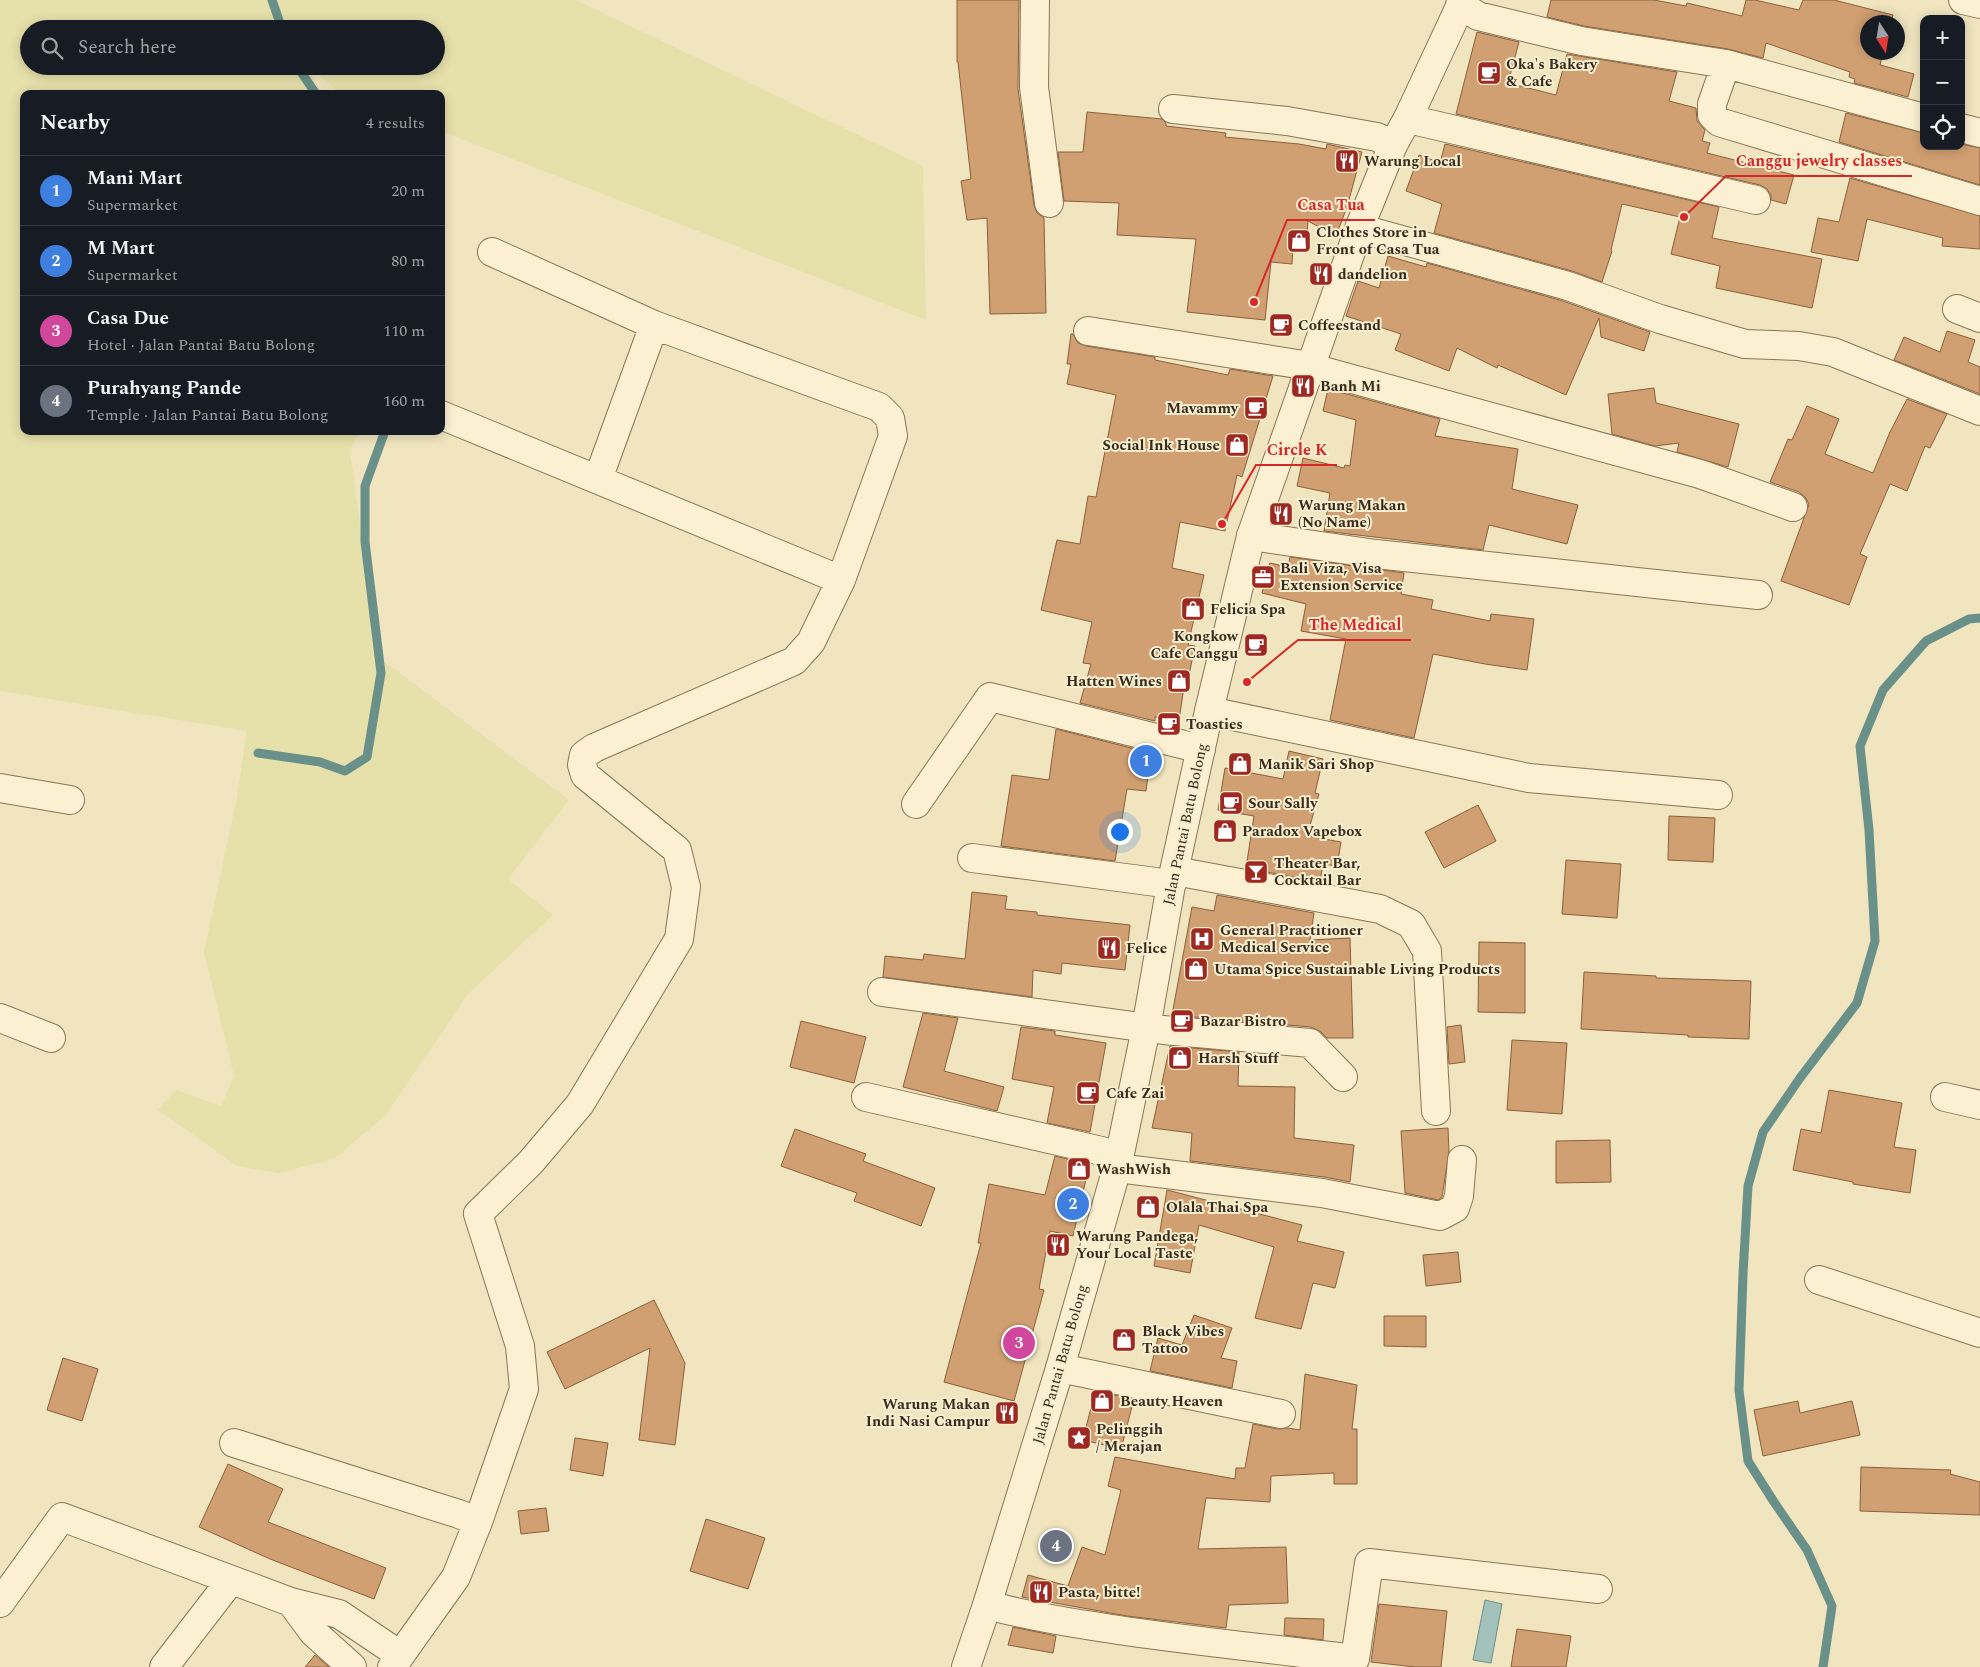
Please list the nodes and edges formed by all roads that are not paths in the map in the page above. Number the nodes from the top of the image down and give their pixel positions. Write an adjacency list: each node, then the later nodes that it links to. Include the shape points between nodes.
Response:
1 (1036, 0): 14 (street, via 1034,87)
2 (1963, 0): 4 (street)
3 (1462, 3): 5 (street, via 1478,16 1581,41); 8 (street, Jalan Pantai Batu Bolong)
4 (1980, 4)
5 (1726, 64): 7 (street); 13 (street, via 1712,104 1712,115 1719,122)
6 (1173, 109): 11 (street, via 1287,121 1377,137)
7 (1920, 117)
8 (1408, 118): 11 (street, Jalan Pantai Batu Bolong); 12 (street)
9 (1965, 129): 10 (street)
10 (1980, 133)
11 (1393, 145): 15 (street, Jalan Pantai Batu Bolong)
12 (1756, 200)
13 (1980, 200)
14 (1049, 203)
15 (1360, 226): 19 (street, Jalan Pantai Batu Bolong); 20 (street, via 1568,286 1660,319 1745,344 1799,346 1833,352)
16 (492, 252): 17 (street)
17 (654, 325): 22 (street); 25 (street, via 879,407 890,418 893,436)
18 (1088, 330): 19 (street)
19 (1310, 366): 23 (street, via 1700,474); 24 (street, Jalan Pantai Batu Bolong)
20 (1980, 411)
21 (445, 417): 22 (street)
22 (598, 479): 25 (street)
23 (1793, 508)
24 (1251, 536): 26 (street, via 1376,554); 27 (street, Jalan Pantai Batu Bolong)
25 (841, 580): 51 (street, via 811,642 794,661 584,755 582,765 586,775 677,850 686,886 679,939 580,1104 531,1162 478,1214 520,1346 524,1389)
26 (1758, 595)
27 (1209, 711): 28 (street, Jalan Pantai Batu Bolong); 30 (street, via 1529,778)
28 (1201, 749): 32 (street, via 990,698); 34 (street, Jalan Pantai Batu Bolong)
29 (0, 788): 31 (street)
30 (1718, 796)
31 (70, 800)
32 (916, 804)
33 (972, 858): 34 (street)
34 (1173, 878): 37 (street, Jalan Pantai Batu Bolong); 43 (street, via 1380,909 1411,924 1427,951)
35 (882, 992): 37 (street)
36 (0, 1018): 38 (street)
37 (1146, 1028): 39 (street, via 1310,1043); 45 (street, Jalan Pantai Batu Bolong)
38 (52, 1038)
39 (1343, 1077)
40 (1945, 1096): 42 (street)
41 (866, 1098): 45 (street)
42 (1980, 1105)
43 (1436, 1111)
44 (1462, 1160): 45 (street, via 1457,1202 1454,1208 1440,1216 1322,1192)
45 (1118, 1162): 48 (street, Jalan Pantai Batu Bolong)
46 (1819, 1280): 47 (street)
47 (1980, 1333)
48 (1060, 1368): 49 (street); 56 (street, Jalan Pantai Batu Bolong)
49 (1281, 1414)
50 (234, 1444): 51 (street)
51 (478, 1522): 57 (street, via 456,1577)
52 (230, 1580): 54 (street, via 62,1517); 55 (street); 58 (street)
53 (1598, 1589): 56 (street, via 1369,1563 1355,1659 1200,1642 1092,1626)
54 (0, 1602)
55 (291, 1602): 57 (street, via 339,1614); 59 (street, via 313,1632)
56 (987, 1605): 60 (street, Jalan Pantai Batu Bolong)
57 (396, 1661)
58 (164, 1667)
59 (352, 1667)
60 (966, 1667)

